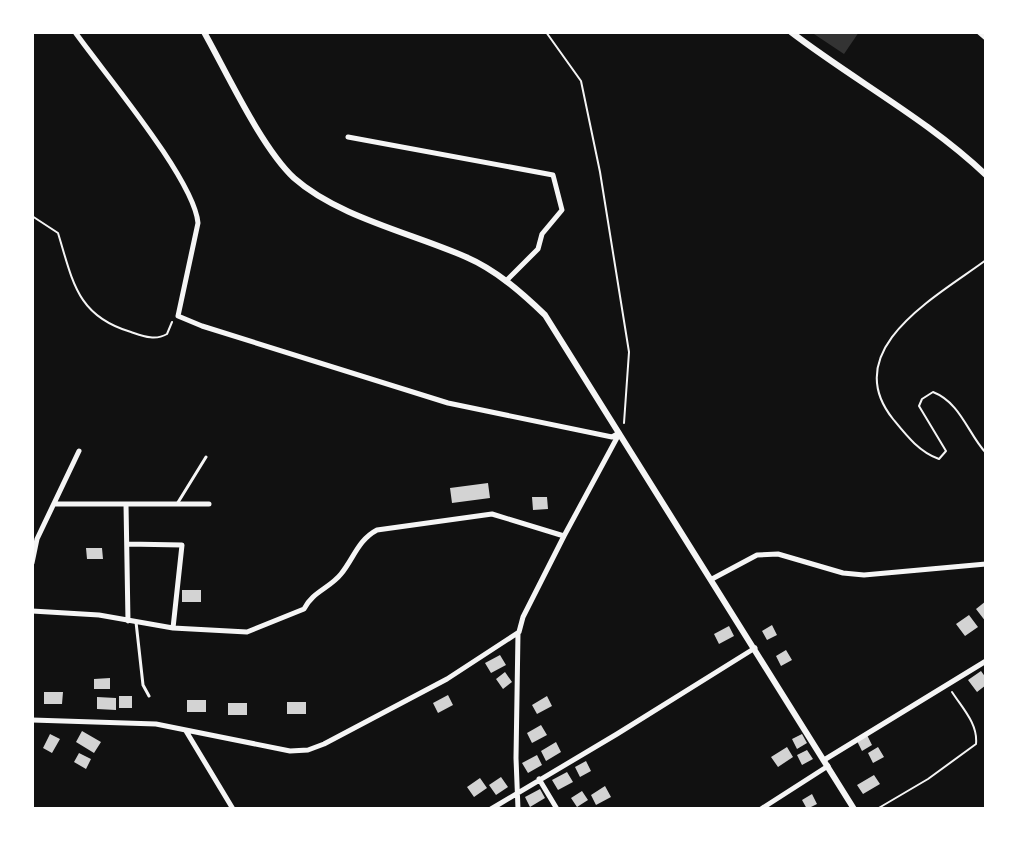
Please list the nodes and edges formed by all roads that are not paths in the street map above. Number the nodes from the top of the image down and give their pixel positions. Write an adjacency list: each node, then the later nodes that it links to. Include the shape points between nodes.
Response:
1 (75, 32): 9 (street, via 172,165 197,212 178,316 448,403 612,437)
2 (204, 32): 8 (street, via 258,128 295,178 339,206 469,258)
3 (791, 32): 7 (street, via 932,129)
4 (979, 32): 5 (street)
5 (986, 38)
6 (348, 137): 8 (street, via 553,175 562,210 542,234 538,249)
7 (986, 175)
8 (506, 281): 9 (street, via 545,315)
9 (620, 432): 16 (street); 21 (street)
10 (79, 451): 12 (street)
11 (206, 457): 14 (lane)
12 (54, 504): 13 (street); 17 (street)
13 (126, 504): 14 (street); 18 (street)
14 (177, 504): 15 (street)
15 (209, 504)
16 (564, 536): 25 (street, via 492,514 377,530 364,537 340,576 304,609 247,632); 26 (street)
17 (34, 539): 19 (street)
18 (127, 544): 23 (street); 25 (street, via 182,545)
19 (32, 563)
20 (986, 564): 21 (street, via 864,575 778,554 757,555)
21 (712, 579): 27 (street)
22 (32, 611): 23 (street)
23 (128, 621): 24 (street)
24 (136, 622): 25 (street); 29 (lane, via 143,685)
25 (173, 628)
26 (519, 632): 31 (street, via 447,679 308,750); 34 (street)
27 (755, 648): 32 (street); 33 (street)
28 (986, 661): 32 (street)
29 (149, 696)
30 (32, 720): 31 (street, via 135,722)
31 (185, 730): 35 (street)
32 (826, 763): 39 (street); 40 (street)
33 (539, 779): 34 (street); 38 (street)
34 (518, 791): 36 (street); 37 (street)
35 (233, 809)
36 (491, 809)
37 (518, 809)
38 (557, 809)
39 (761, 809)
40 (854, 809)

